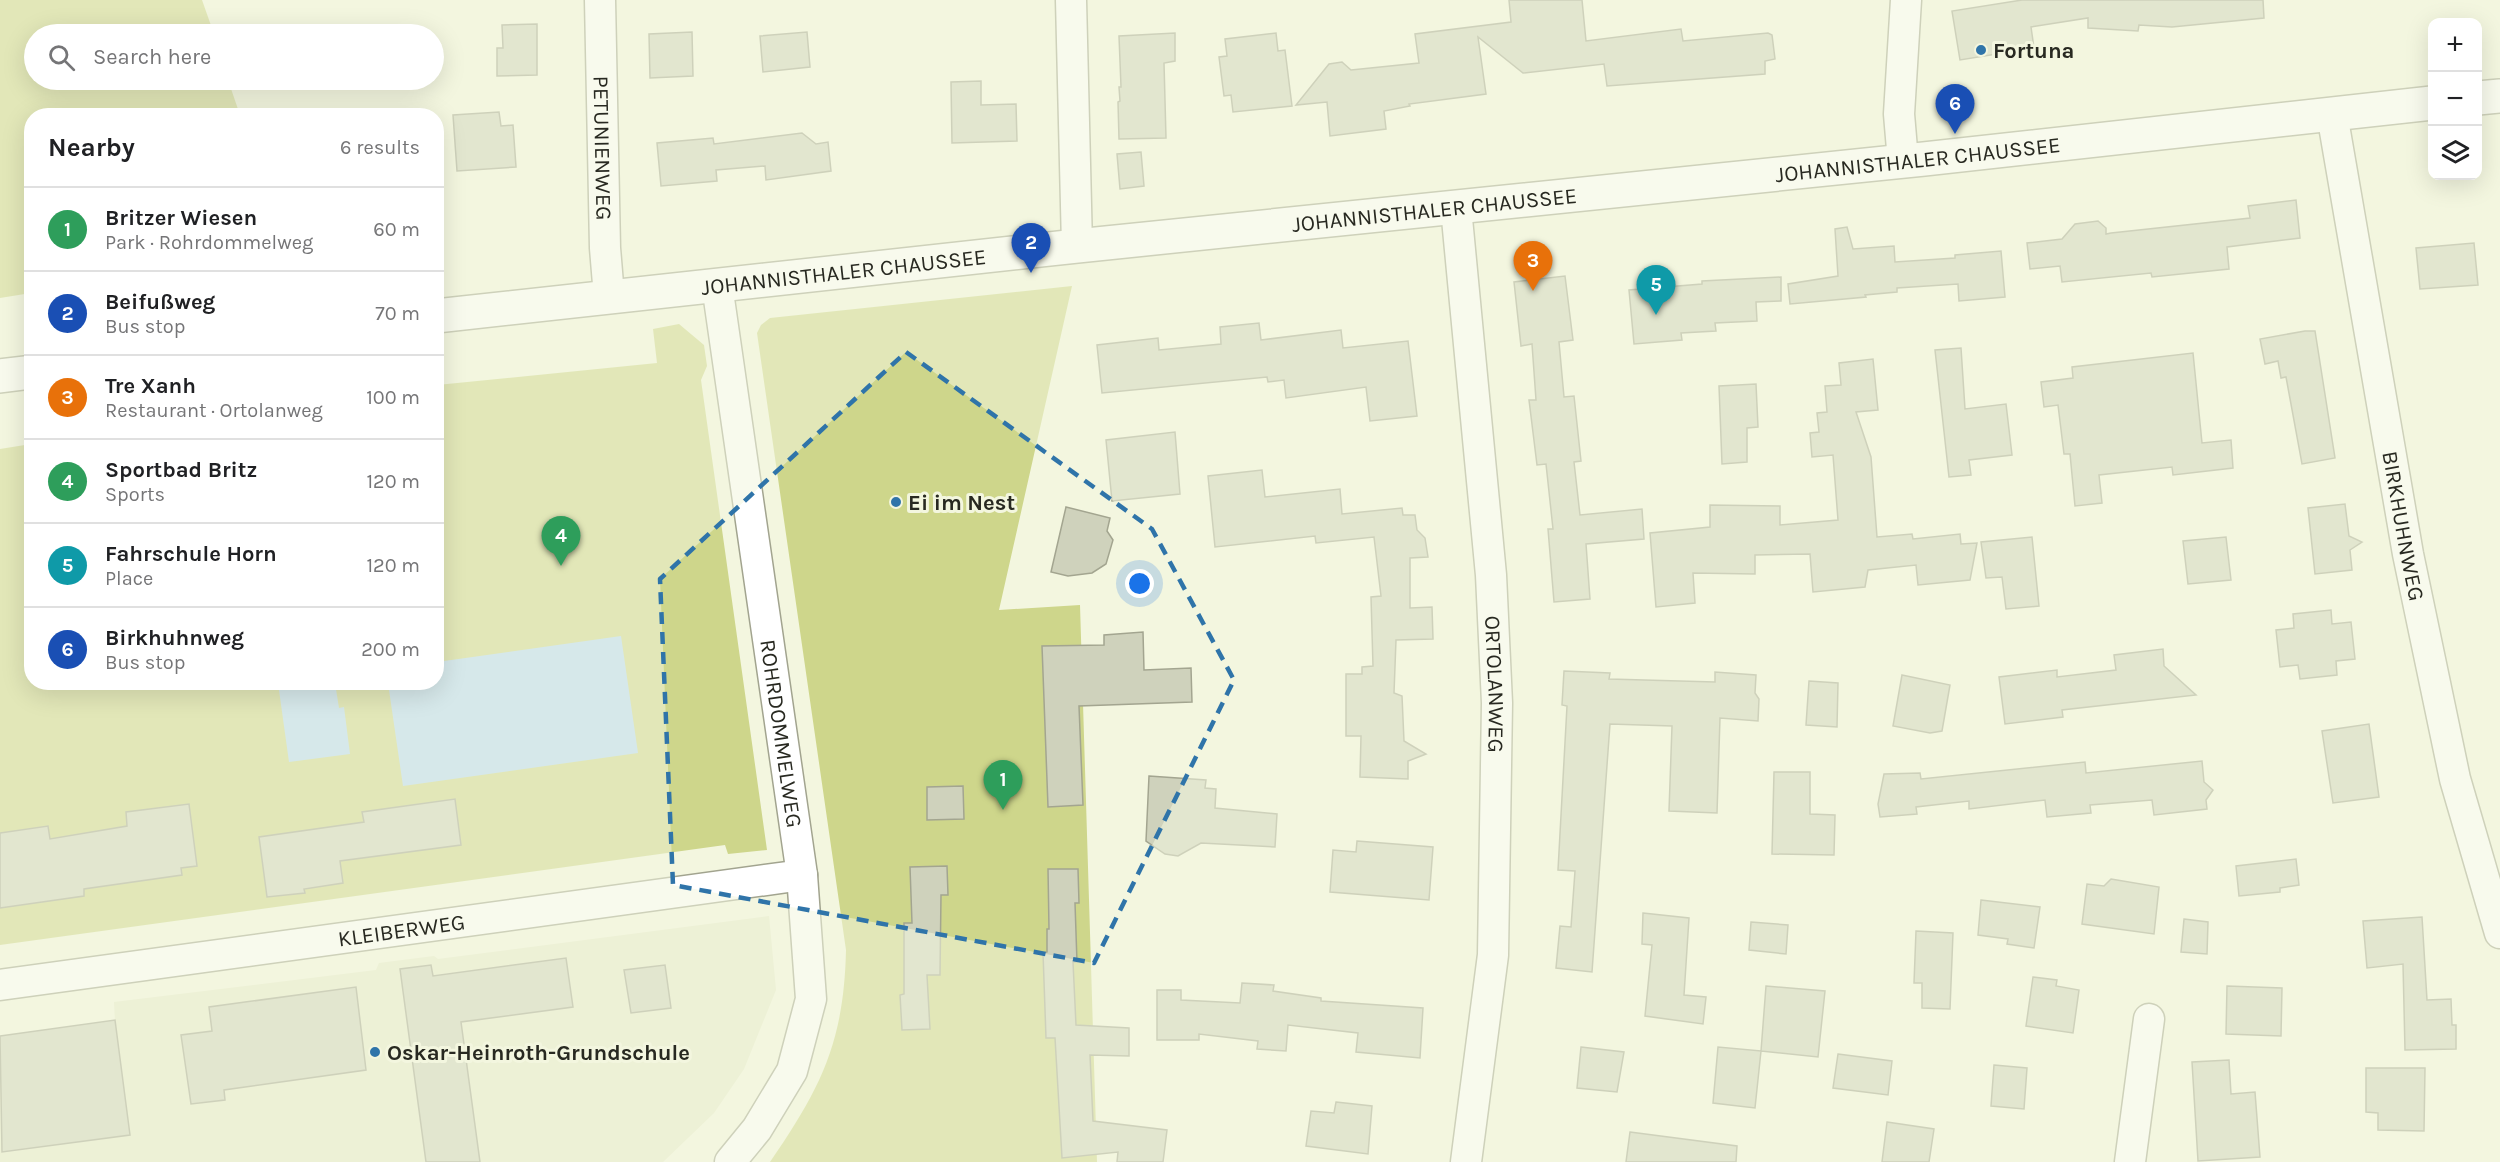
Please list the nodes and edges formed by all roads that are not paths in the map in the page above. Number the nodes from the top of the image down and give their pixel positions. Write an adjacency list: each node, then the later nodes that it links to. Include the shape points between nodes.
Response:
1 (600, 0): 12 (street, PETUNIENWEG)
2 (1071, 0): 10 (street)
3 (1906, 0): 8 (street, via 1899,114)
4 (2500, 96): 5 (street)
5 (2482, 98)
6 (2428, 104): 7 (street, JOHANNISTHALER CHAUSSEE)
7 (2332, 114): 8 (street, JOHANNISTHALER CHAUSSEE); 17 (street, BIRKHUHNWEG, via 2410,565 2456,779)
8 (1903, 161): 9 (street, JOHANNISTHALER CHAUSSEE)
9 (1456, 208): 10 (street, JOHANNISTHALER CHAUSSEE); 21 (street, ORTOLANWEG, via 1491,575 1497,704 1493,955)
10 (1077, 246): 11 (street, JOHANNISTHALER CHAUSSEE)
11 (717, 285): 12 (street, JOHANNISTHALER CHAUSSEE); 16 (street, ROHRDOMMELWEG)
12 (609, 296): 13 (street, JOHANNISTHALER CHAUSSEE)
13 (444, 315)
14 (24, 373): 15 (street)
15 (0, 376)
16 (802, 875): 18 (street, KLEIBERWEG); 20 (street, ROHRDOMMELWEG, via 811,999 792,1071 758,1129)
17 (2500, 933)
18 (0, 985)
19 (2149, 1018): 22 (street)
20 (730, 1162)
21 (1466, 1162)
22 (2130, 1162)

